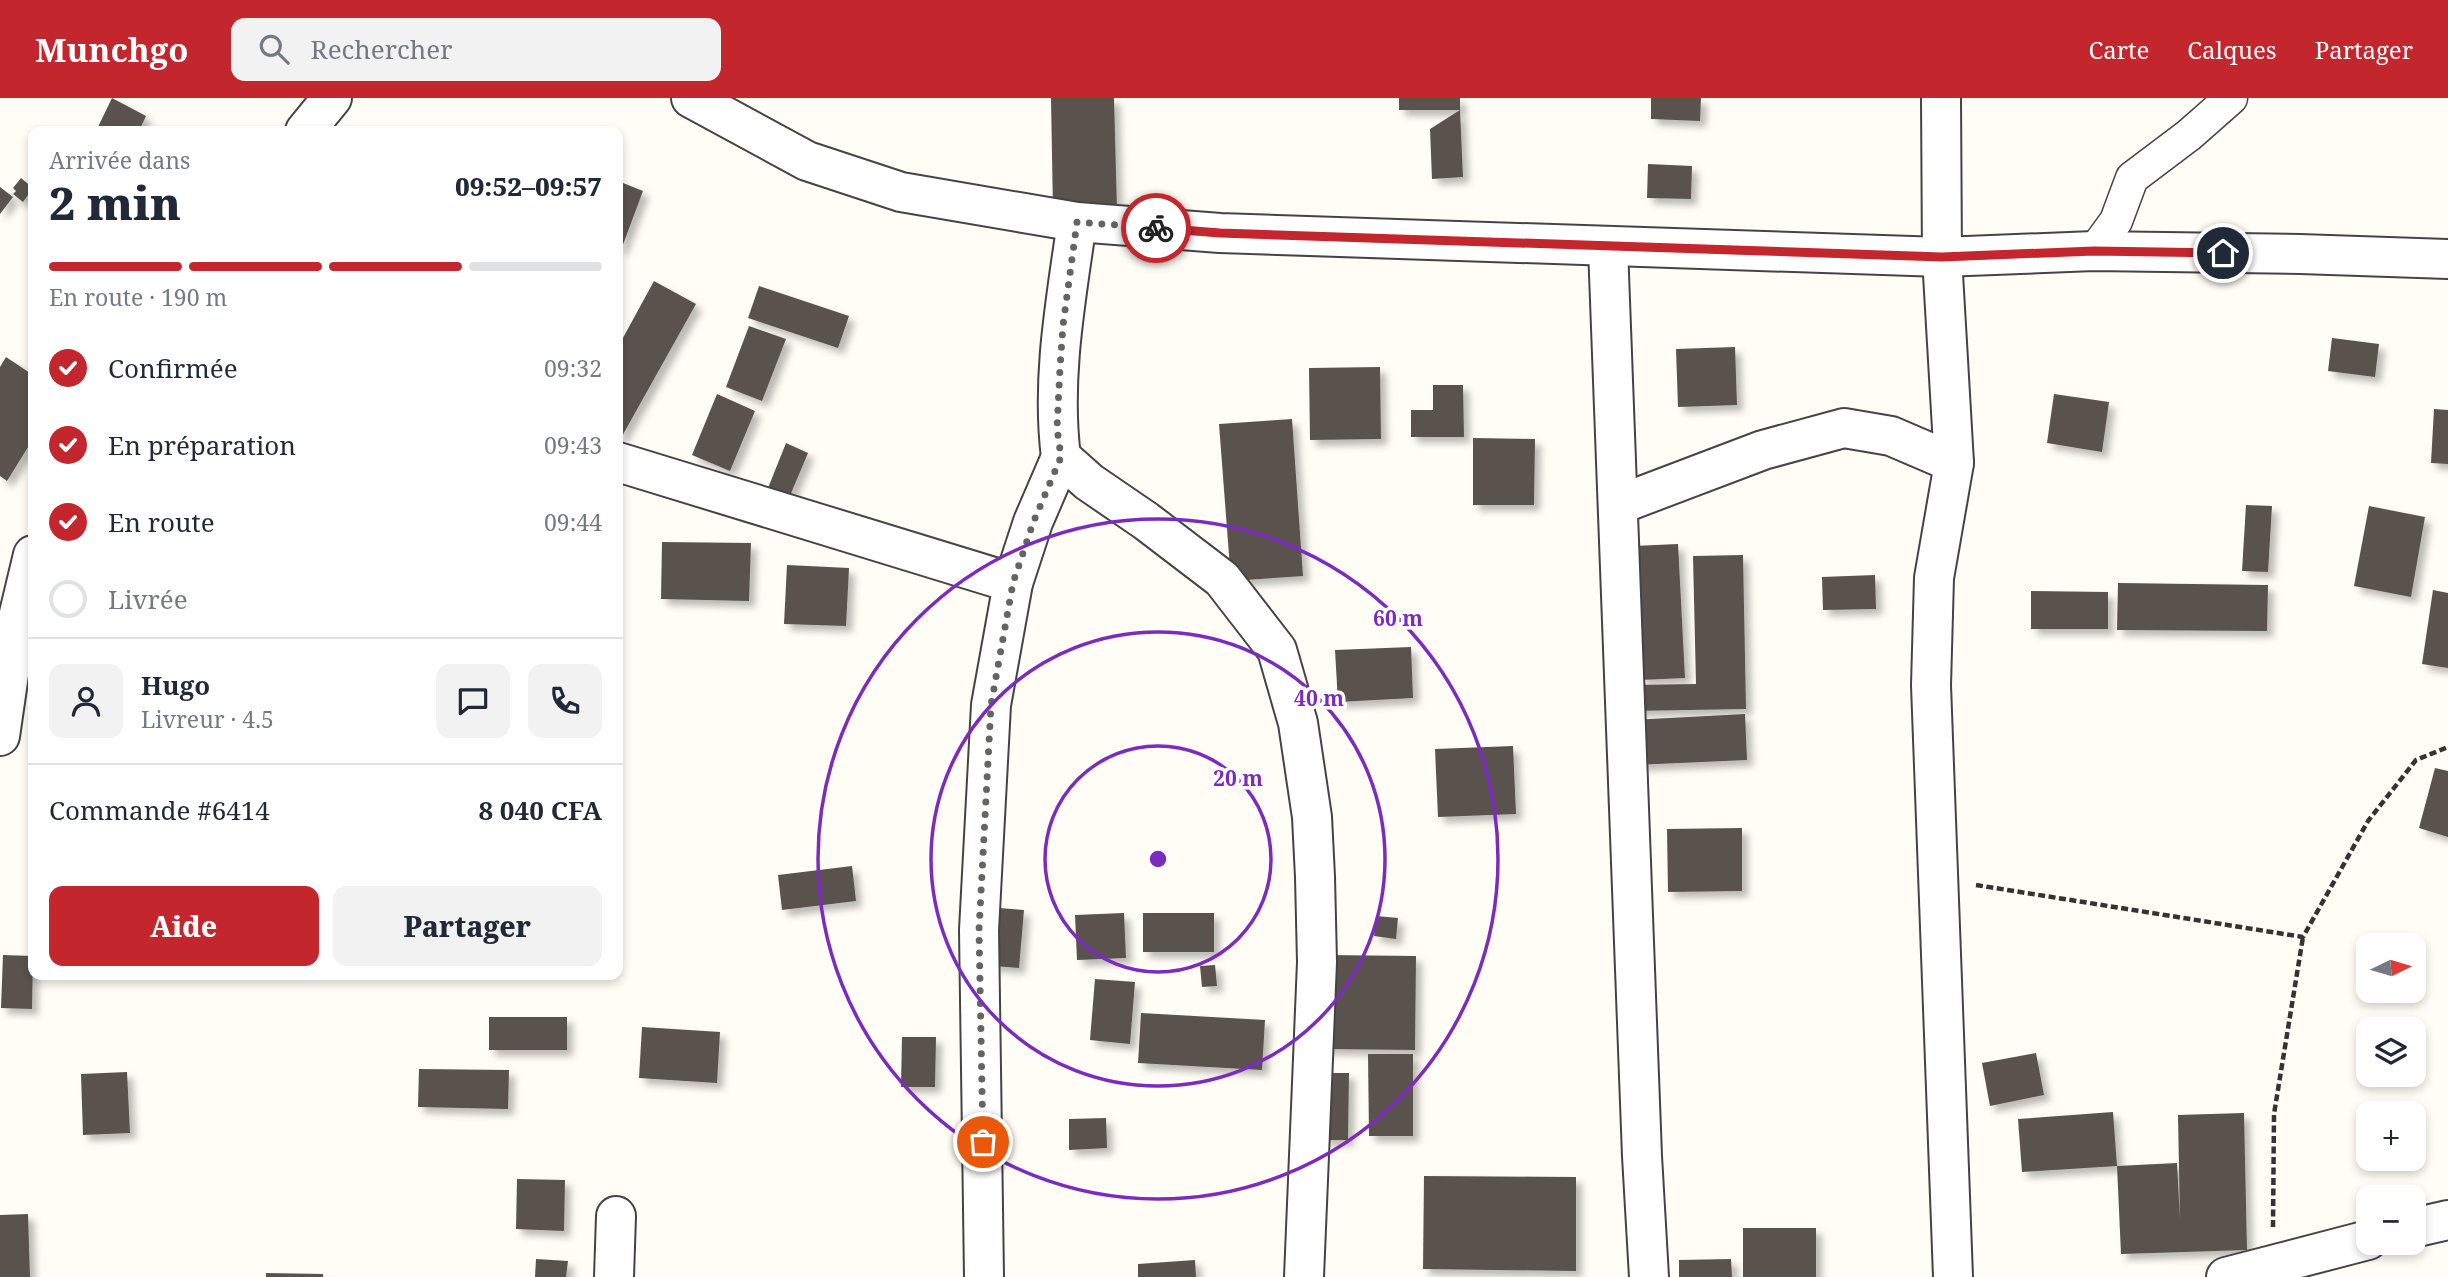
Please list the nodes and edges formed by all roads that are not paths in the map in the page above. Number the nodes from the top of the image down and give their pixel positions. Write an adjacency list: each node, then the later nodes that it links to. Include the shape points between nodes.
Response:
1 (332, 98): 5 (street)
2 (691, 98): 6 (street, via 807,161 901,192)
3 (1941, 98): 9 (street)
4 (2231, 98): 8 (street, via 2132,178 2116,221)
5 (309, 126)
6 (1077, 222): 7 (street, via 1220,233); 11 (street, via 1058,389)
7 (1608, 247): 9 (street); 14 (street)
8 (2094, 251): 9 (street); 10 (street)
9 (1942, 257): 12 (street)
10 (2448, 259)
11 (1061, 457): 16 (street); 25 (street, via 1222,579 1277,650 1298,723 1312,817 1317,962)
12 (1954, 463): 14 (street, via 1891,436 1844,428 1763,450); 27 (street, via 1934,578 1931,685)
13 (623, 464): 16 (street)
14 (1618, 505): 26 (street)
15 (28, 576): 17 (street)
16 (1013, 583): 24 (street, via 991,705 979,930)
17 (0, 736)
18 (616, 1216): 23 (street)
19 (2448, 1220): 20 (street)
20 (2426, 1225)
21 (2356, 1244): 22 (street)
22 (2298, 1264): 28 (street)
23 (614, 1277)
24 (984, 1277)
25 (1304, 1277)
26 (1649, 1277)
27 (1953, 1277)
28 (2226, 1277)

